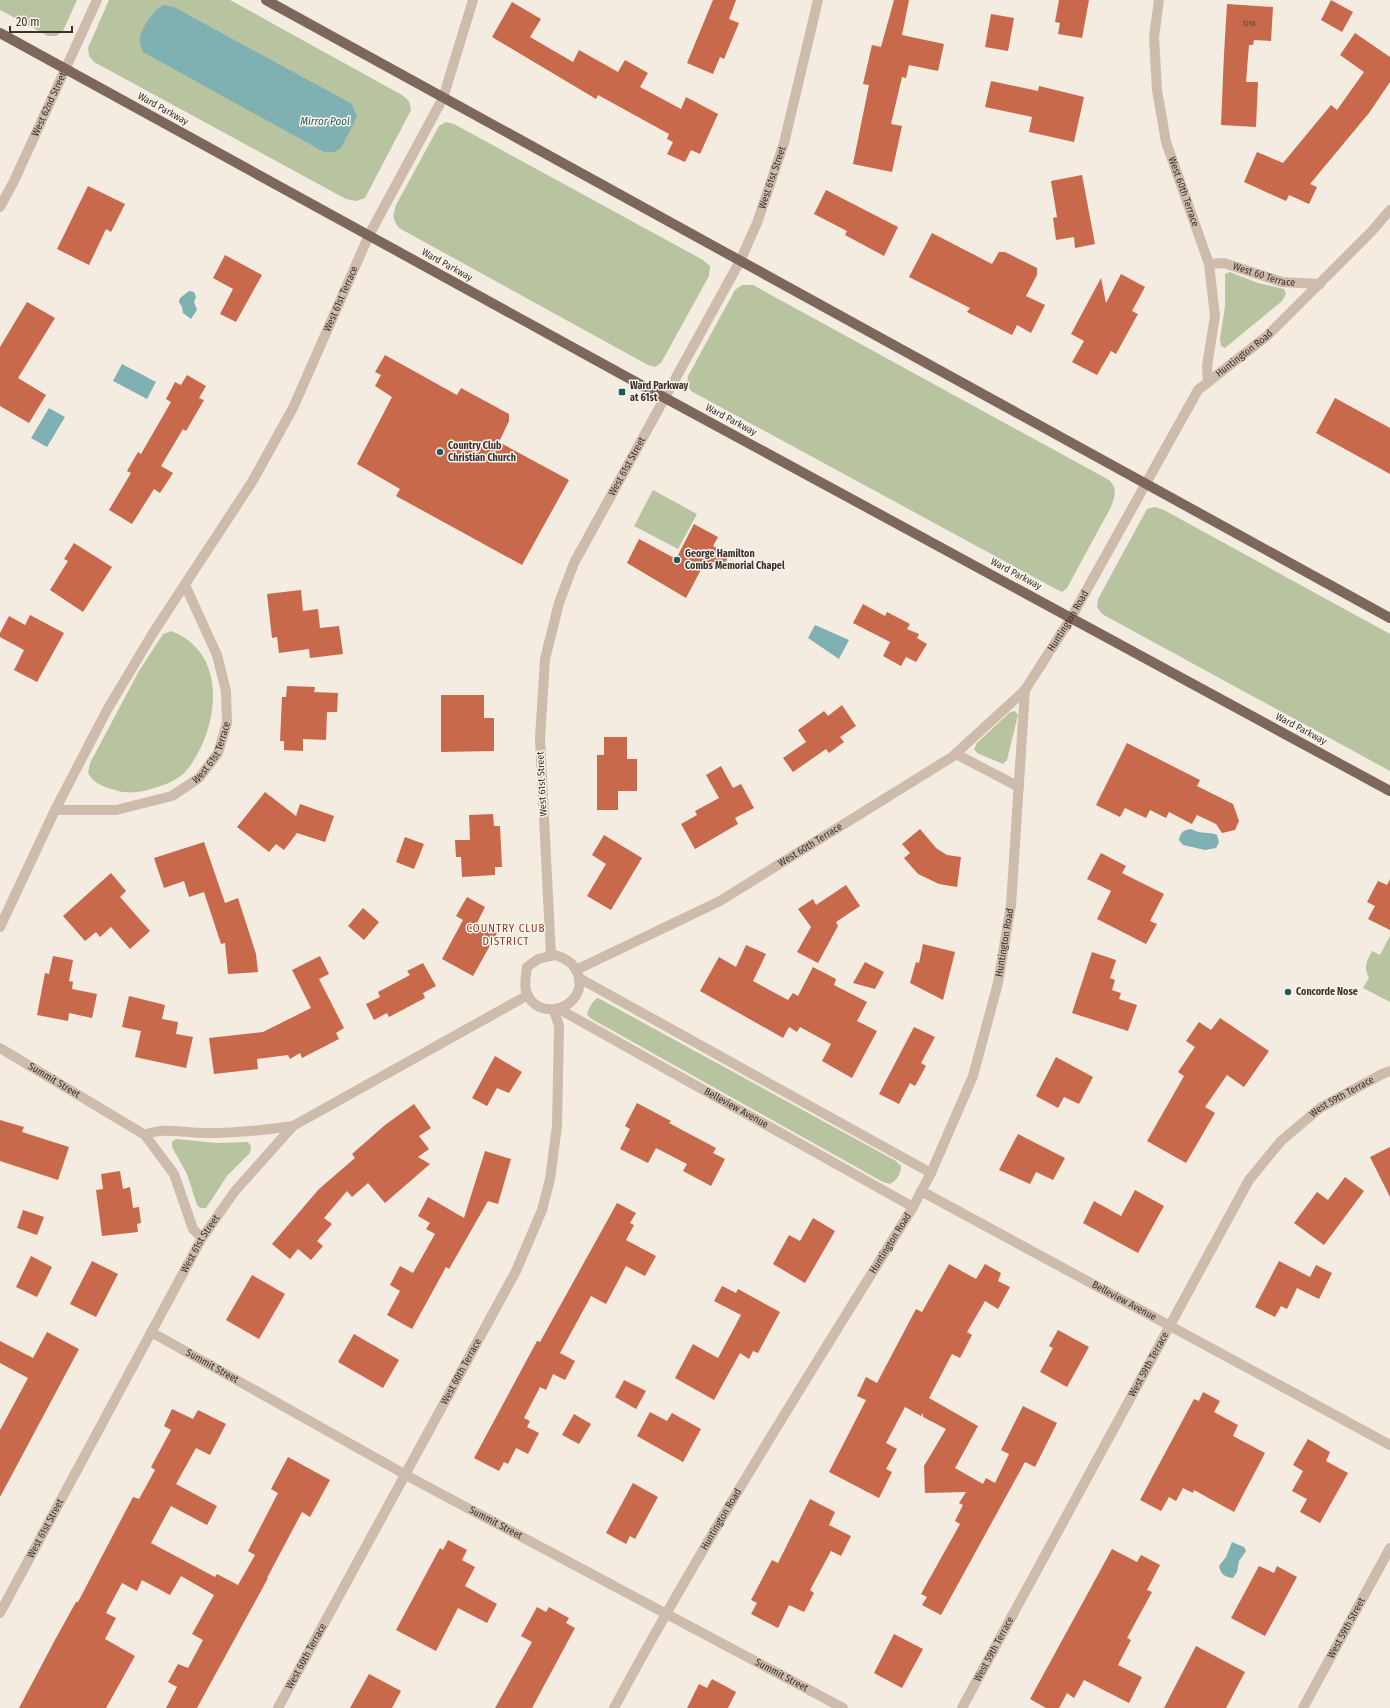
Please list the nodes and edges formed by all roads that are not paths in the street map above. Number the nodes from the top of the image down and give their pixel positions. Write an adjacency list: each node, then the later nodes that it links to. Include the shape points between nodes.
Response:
1 (96, 0): 7 (street, West 62nd Street)
2 (266, 0): 8 (main road)
3 (473, 0): 8 (street, West 61st Terrace)
4 (818, 0): 12 (street, West 61st Street, via 784,143 757,223)
5 (1159, 0): 13 (street, West 60th Terrace, via 1154,37 1157,82 1166,142)
6 (0, 33): 7 (main road, Ward Parkway)
7 (66, 69): 9 (street, West 62nd Street); 11 (main road, Ward Parkway)
8 (443, 98): 11 (street, West 61st Terrace); 12 (main road)
9 (0, 207)
10 (1390, 210): 14 (street, Huntington Road)
11 (369, 236): 16 (main road, Ward Parkway); 18 (street, West 61st Terrace, via 293,408 252,482)
12 (740, 261): 16 (street, West 61st Street); 17 (main road)
13 (1209, 264): 14 (street, West 60 Terrace, via 1224,263 1282,282); 15 (street, West 60th Terrace, via 1215,316 1207,366)
14 (1320, 284): 15 (street, Huntington Road, via 1266,336)
15 (1208, 382): 17 (street, Huntington Road, via 1198,390)
16 (664, 397): 19 (main road, Ward Parkway); 27 (street, West 61st Street, via 574,563 559,604 546,659 540,738)
17 (1146, 485): 19 (street, Huntington Road); 20 (main road)
18 (185, 585): 25 (street, West 61st Terrace, via 153,633 108,710); 25 (street, West 61st Terrace, via 217,655 226,691 227,723 218,753 199,778 172,796 116,810)
19 (1072, 618): 21 (street, Huntington Road); 24 (main road, Ward Parkway)
20 (1390, 618)
21 (1025, 690): 22 (street, West 60th Terrace); 23 (street, Huntington Road)
22 (956, 754): 23 (street); 28 (street, West 60th Terrace, via 720,902)
23 (1019, 787): 35 (street, Huntington Road, via 1011,905 998,983 973,1076)
24 (1390, 791)
25 (55, 810): 26 (street, West 61st Terrace)
26 (0, 927)
27 (552, 956): 28 (street, via 564,958); 29 (street, via 538,959 527,967 525,982)
28 (578, 974): 30 (street, via 576,996 571,1003); 35 (street)
29 (528, 995): 30 (street, via 545,1009); 33 (street, West 61st Street)
30 (557, 1009): 37 (street, Belleview Avenue); 42 (street, West 60th Terrace, via 557,1126 550,1179 542,1210 516,1271)
31 (0, 1048): 34 (street, Summit Street)
32 (1390, 1072): 39 (street, West 59th Terrace, via 1320,1108 1282,1141 1249,1180)
33 (293, 1126): 34 (street, via 207,1134 155,1130); 38 (street, West 61st Street, via 234,1191)
34 (145, 1135): 38 (street, via 174,1174 194,1229)
35 (931, 1174): 36 (street, Huntington Road)
36 (921, 1191): 37 (street, Huntington Road); 39 (street, Belleview Avenue)
37 (913, 1207): 45 (street, Huntington Road)
38 (202, 1238): 40 (street, West 61st Street)
39 (1169, 1325): 41 (street, Belleview Avenue); 49 (street, West 59th Terrace)
40 (151, 1332): 42 (street, Summit Street); 44 (street, West 61st Street)
41 (1390, 1445)
42 (405, 1474): 45 (street, Summit Street); 46 (street, West 60th Terrace)
43 (1390, 1548): 50 (street, West 59th Street)
44 (0, 1613)
45 (665, 1613): 47 (street, Huntington Road); 48 (street, Summit Street)
46 (278, 1708)
47 (614, 1708)
48 (843, 1708)
49 (962, 1708)
50 (1303, 1708)

